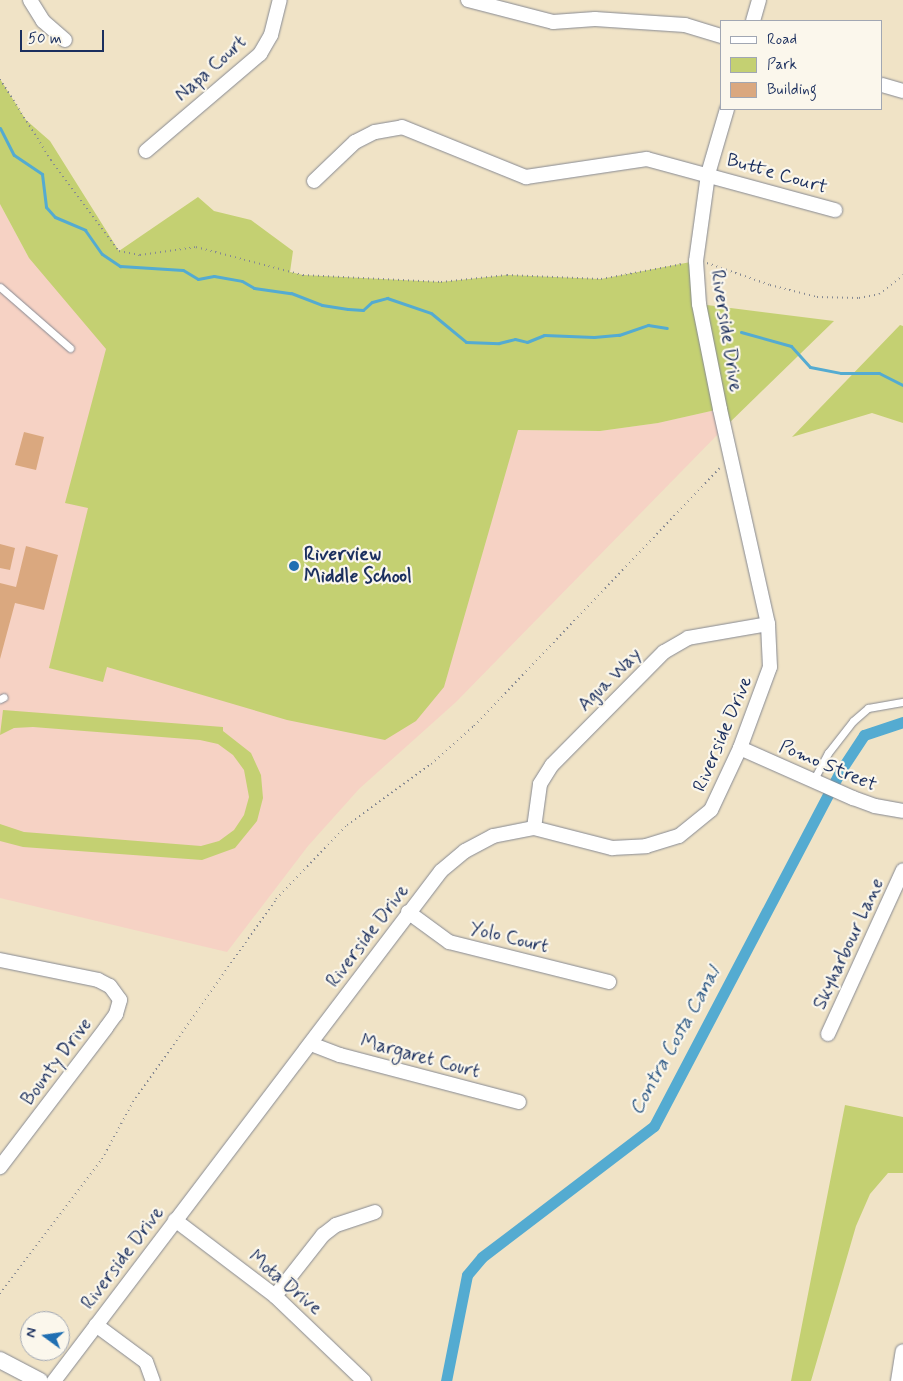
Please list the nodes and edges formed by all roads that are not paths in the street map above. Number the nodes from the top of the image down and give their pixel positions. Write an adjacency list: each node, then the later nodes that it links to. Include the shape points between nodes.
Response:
1 (30, 0): 7 (street, via 43,21)
2 (280, 0): 11 (street, Napa Court, via 271,35 260,54)
3 (468, 0): 6 (street, via 553,22 595,19 685,25)
4 (759, 0): 5 (street)
5 (753, 20)
6 (720, 35)
7 (65, 40)
8 (883, 85): 9 (street)
9 (903, 91)
10 (727, 110): 12 (street, Riverside Drive)
11 (146, 151)
12 (708, 174): 13 (street, Butte Court, via 647,158 526,177 402,127 376,132 355,142); 14 (street, Butte Court); 17 (street, Riverside Drive, via 696,260 699,304)
13 (314, 181)
14 (835, 210)
15 (0, 286): 16 (lane)
16 (70, 348)
17 (768, 624): 19 (street, Riverside Drive, via 770,667); 22 (street, Agua Way, via 688,638 664,652 552,764 540,784)
18 (903, 702): 20 (lane, via 868,708 853,720)
19 (740, 748): 20 (street, Pomo Street); 22 (street, Riverside Drive, via 711,810 679,836 646,846 612,848)
20 (807, 778): 21 (street, Pomo Street, via 875,806)
21 (903, 811)
22 (534, 828): 24 (street, Riverside Drive, via 493,836 465,851 441,871)
23 (903, 870): 27 (street, Skyharbour Lane)
24 (408, 912): 26 (street, Yolo Court, via 450,942); 28 (street, Riverside Drive)
25 (0, 960): 30 (street, Bounty Drive, via 98,980 110,986 120,1000 106,1028)
26 (609, 982)
27 (828, 1034)
28 (311, 1044): 29 (street, Margaret Court, via 340,1055); 32 (street, Riverside Drive)
29 (519, 1102)
30 (0, 1167)
31 (375, 1212): 33 (street, via 336,1225 323,1235)
32 (175, 1220): 33 (street, Mota Drive); 34 (street, Riverside Drive)
33 (275, 1296): 40 (street, Mota Drive)
34 (96, 1325): 38 (street, Riverside Drive); 39 (street, via 146,1362)
35 (903, 1350): 41 (street)
36 (0, 1360): 37 (street)
37 (40, 1381)
38 (54, 1381)
39 (153, 1381)
40 (364, 1381)
41 (898, 1381)

